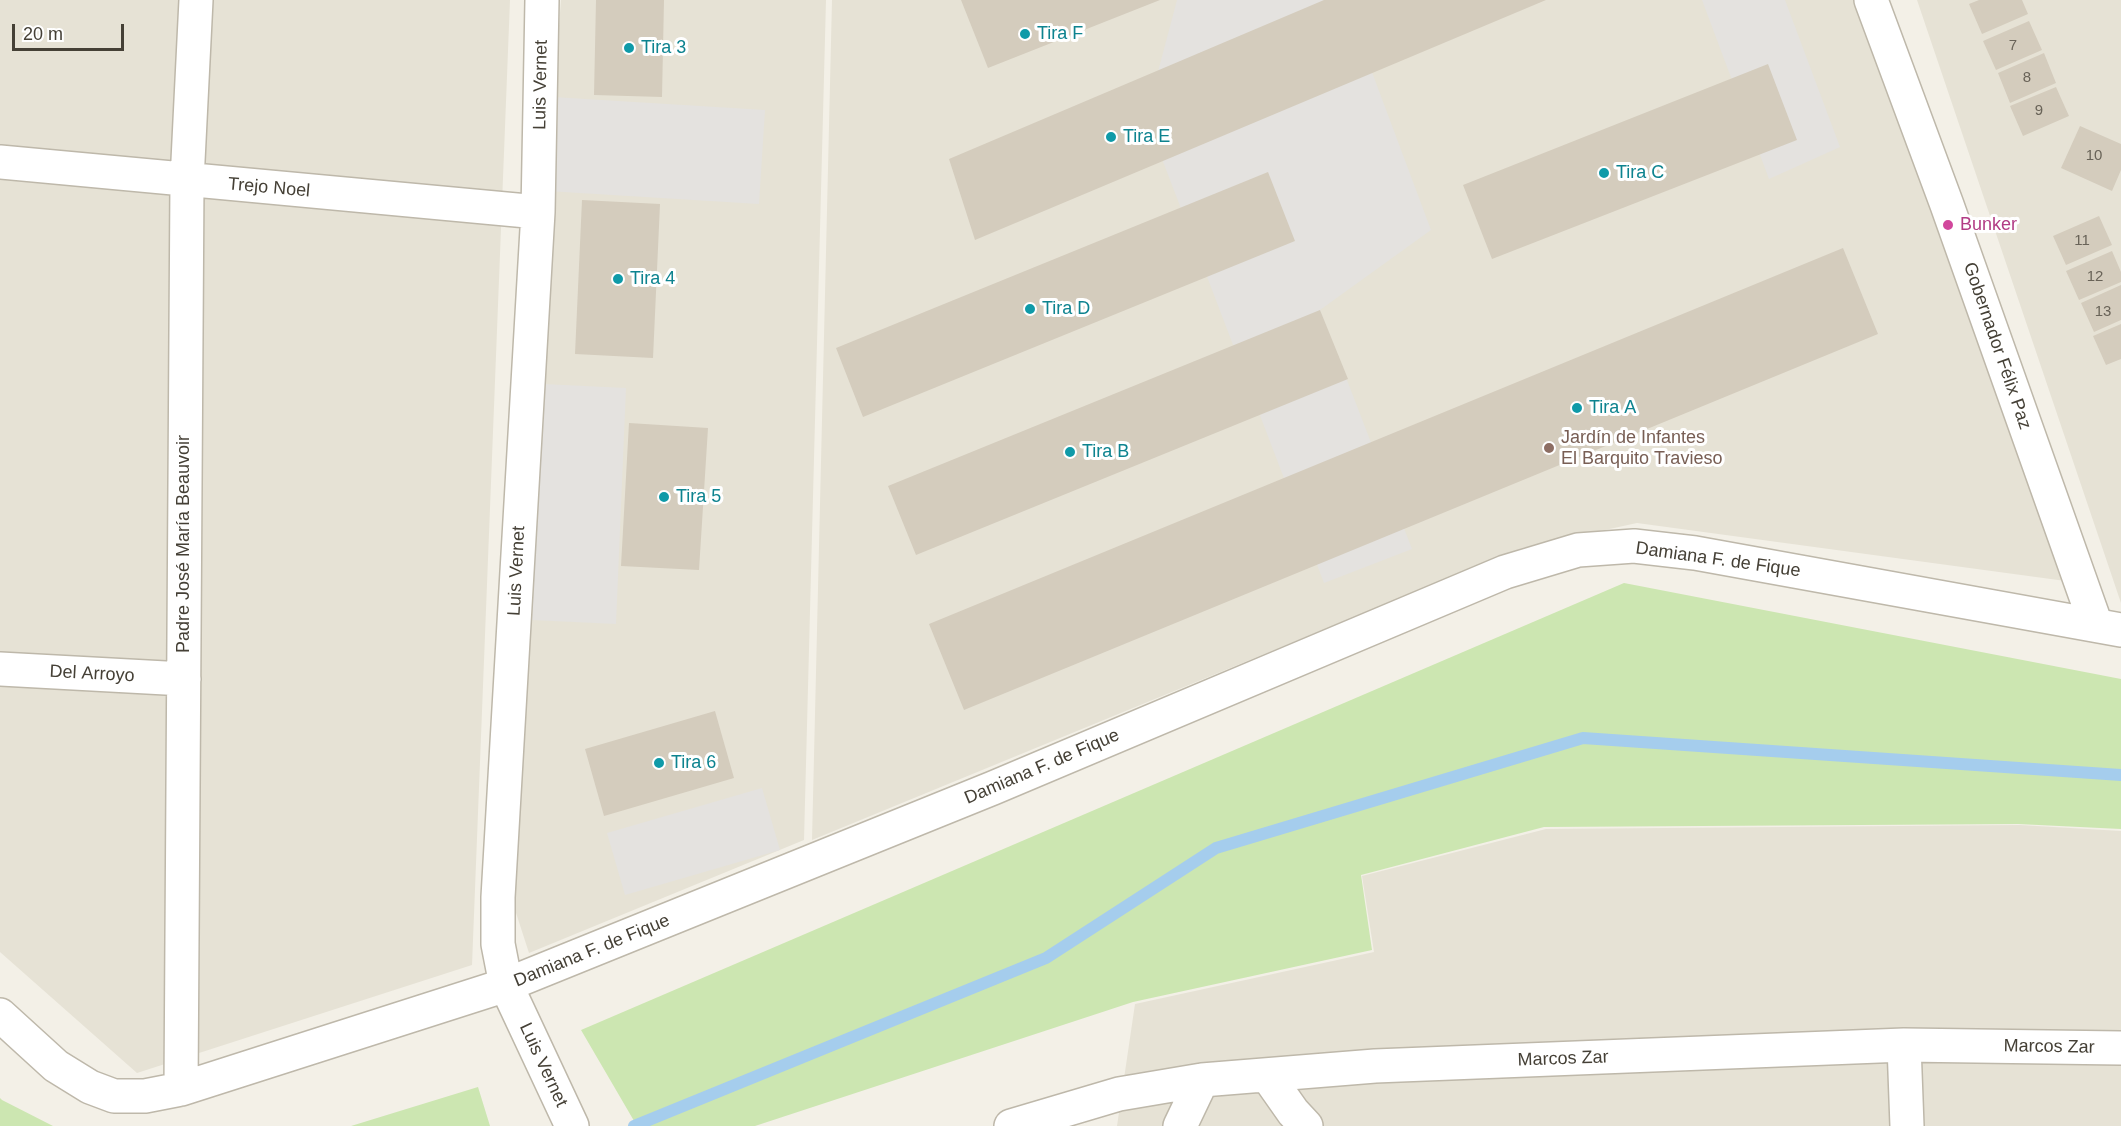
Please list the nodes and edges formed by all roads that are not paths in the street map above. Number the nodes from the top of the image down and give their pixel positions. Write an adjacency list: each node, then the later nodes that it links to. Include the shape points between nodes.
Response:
1 (196, 0): 5 (street, Padre José María Beauvoir)
2 (542, 0): 6 (street, Luis Vernet)
3 (1871, 0): 7 (street, Gobernador Félix Paz)
4 (0, 162): 5 (street, Trejo Noel)
5 (186, 181): 6 (street, Trejo Noel); 9 (street, Padre José María Beauvoir)
6 (538, 212): 10 (street, Luis Vernet, via 498,897 498,944)
7 (2108, 628): 10 (street, Damiana F. de Fique, via 1695,552 1634,546 1578,550 1505,572 982,792)
8 (0, 669): 9 (street, Del Arroyo)
9 (184, 679): 16 (street, Padre José María Beauvoir)
10 (506, 986): 16 (street, Damiana F. de Fique); 17 (street, Luis Vernet)
11 (0, 1015): 16 (street, Damiana F. de Fique, via 56,1066 90,1087 114,1096 145,1096)
12 (1904, 1045): 13 (street, Marcos Zar); 14 (street, Marcos Zar, via 1375,1066); 21 (street)
13 (2121, 1048)
14 (1267, 1075): 15 (street, Marcos Zar); 20 (street)
15 (1202, 1080): 18 (street, Marcos Zar, via 1119,1094); 19 (street)
16 (181, 1089)
17 (572, 1126)
18 (1011, 1126)
19 (1180, 1126)
20 (1306, 1126)
21 (1907, 1126)

